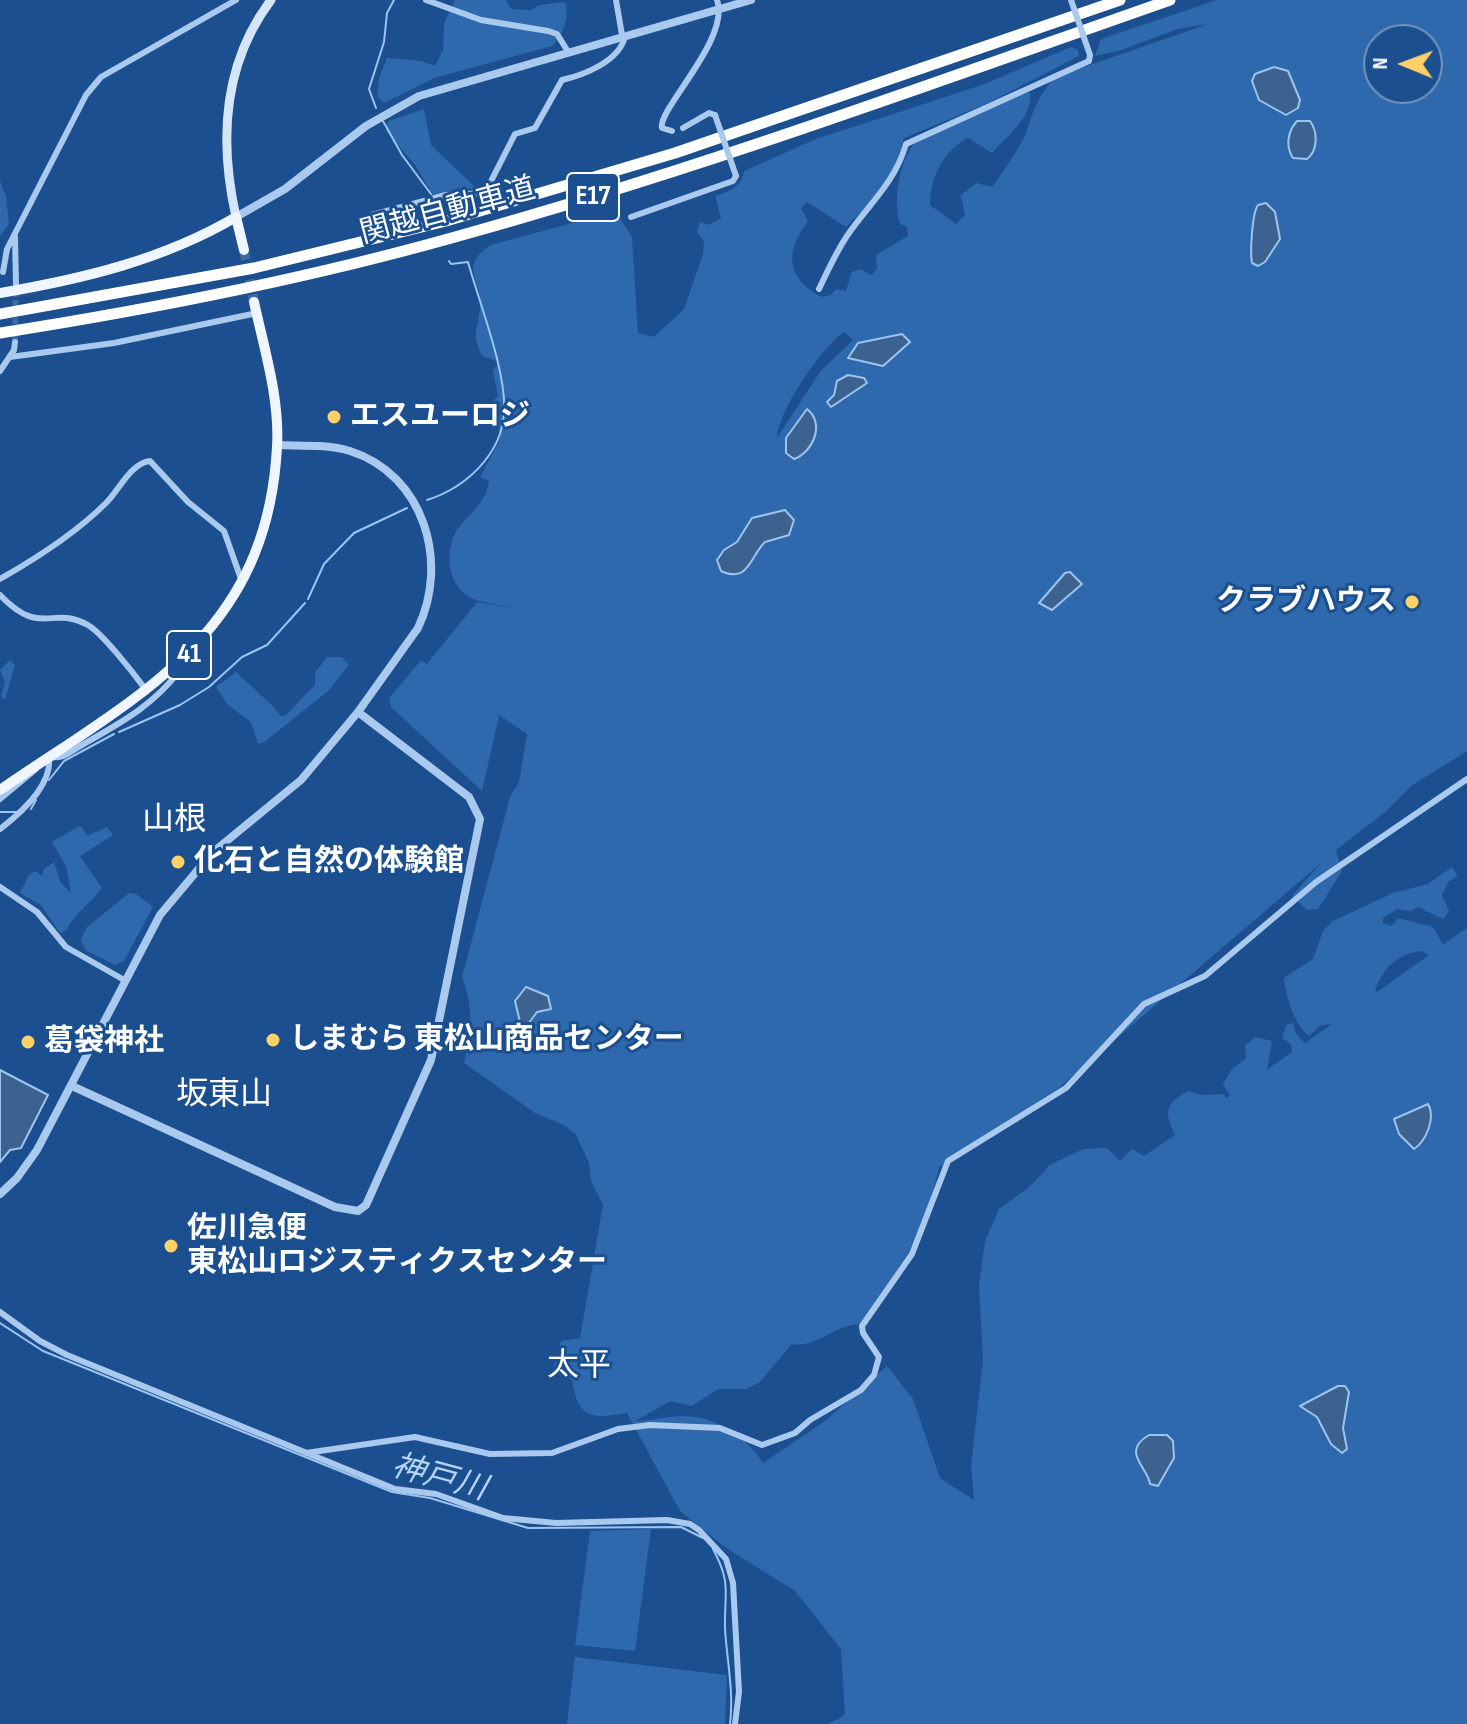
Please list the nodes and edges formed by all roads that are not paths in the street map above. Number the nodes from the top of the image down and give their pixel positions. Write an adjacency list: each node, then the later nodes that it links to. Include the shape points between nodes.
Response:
1 (236, 0): 17 (street, via 101,77 86,95)
2 (271, 0): 15 (main road, via 232,79 226,164)
3 (426, 0): 11 (street, via 481,20 557,34)
4 (616, 0): 10 (street)
5 (751, 0): 9 (street)
6 (1071, 0): 21 (street, bridge, via 1089,61 906,144 899,167 850,232)
7 (1120, 0): 24 (highway, 関越自動車道 / E17, via 675,153 446,221 240,271)
8 (1170, 0): 25 (highway, 関越自動車道 / E17, via 734,153 455,237 244,288)
9 (719, 4): 10 (street); 13 (street, via 719,22 691,78 662,118 662,128)
10 (624, 34): 11 (street); 14 (street, via 616,53 592,70 562,80 535,128 515,134 485,193 446,195)
11 (567, 50): 15 (street, via 406,102 285,189)
12 (683, 128): 16 (street, bridge, via 709,113 715,115 736,176)
13 (672, 131)
14 (372, 215)
15 (236, 217): 18 (main road); 22 (main road, via 125,266)
16 (631, 217)
17 (15, 233): 19 (street); 20 (street)
18 (244, 250)
19 (3, 272)
20 (16, 284)
21 (819, 289)
22 (0, 293)
23 (255, 307): 27 (street, via 114,343); 29 (main road, 41)
24 (0, 314)
25 (0, 333)
26 (15, 342): 27 (street)
27 (10, 357): 28 (street)
28 (0, 371)
29 (277, 445): 31 (main road, 41, via 262,537); 35 (street, via 329,447 365,458 401,487 426,530 434,577 427,608)
30 (0, 579): 31 (street, via 77,529 139,464 150,461 224,531)
31 (242, 582): 33 (main road, 41, via 200,644)
32 (0, 595): 34 (street, via 32,620 88,624)
33 (180, 663): 34 (main road, 41); 36 (street, via 172,681 133,717 63,757)
34 (146, 690): 36 (main road, 41)
35 (358, 712): 42 (street, via 301,780 212,853 178,889); 43 (street, via 469,797 480,819 431,1060 366,1205 358,1211 335,1207)
36 (44, 759): 38 (main road, 41); 39 (street); 40 (street, via 47,775 26,807)
37 (1467, 779): 46 (street, via 1316,882 1205,976 1144,1004 1066,1088 948,1161 912,1254 862,1326 879,1357 868,1384 795,1433 771,1443 753,1443 720,1428 650,1425 618,1429 552,1453 490,1454 415,1437)
38 (0, 790)
39 (0, 799)
40 (0, 829)
41 (0, 887): 42 (street, via 37,912 66,947)
42 (126, 981): 43 (street)
43 (72, 1086): 44 (street, via 37,1150)
44 (0, 1194)
45 (0, 1312): 46 (street, via 67,1355)
46 (306, 1453): 47 (street, via 395,1489 436,1494 503,1518 690,1524 726,1559 733,1583 739,1692)
47 (735, 1724)

